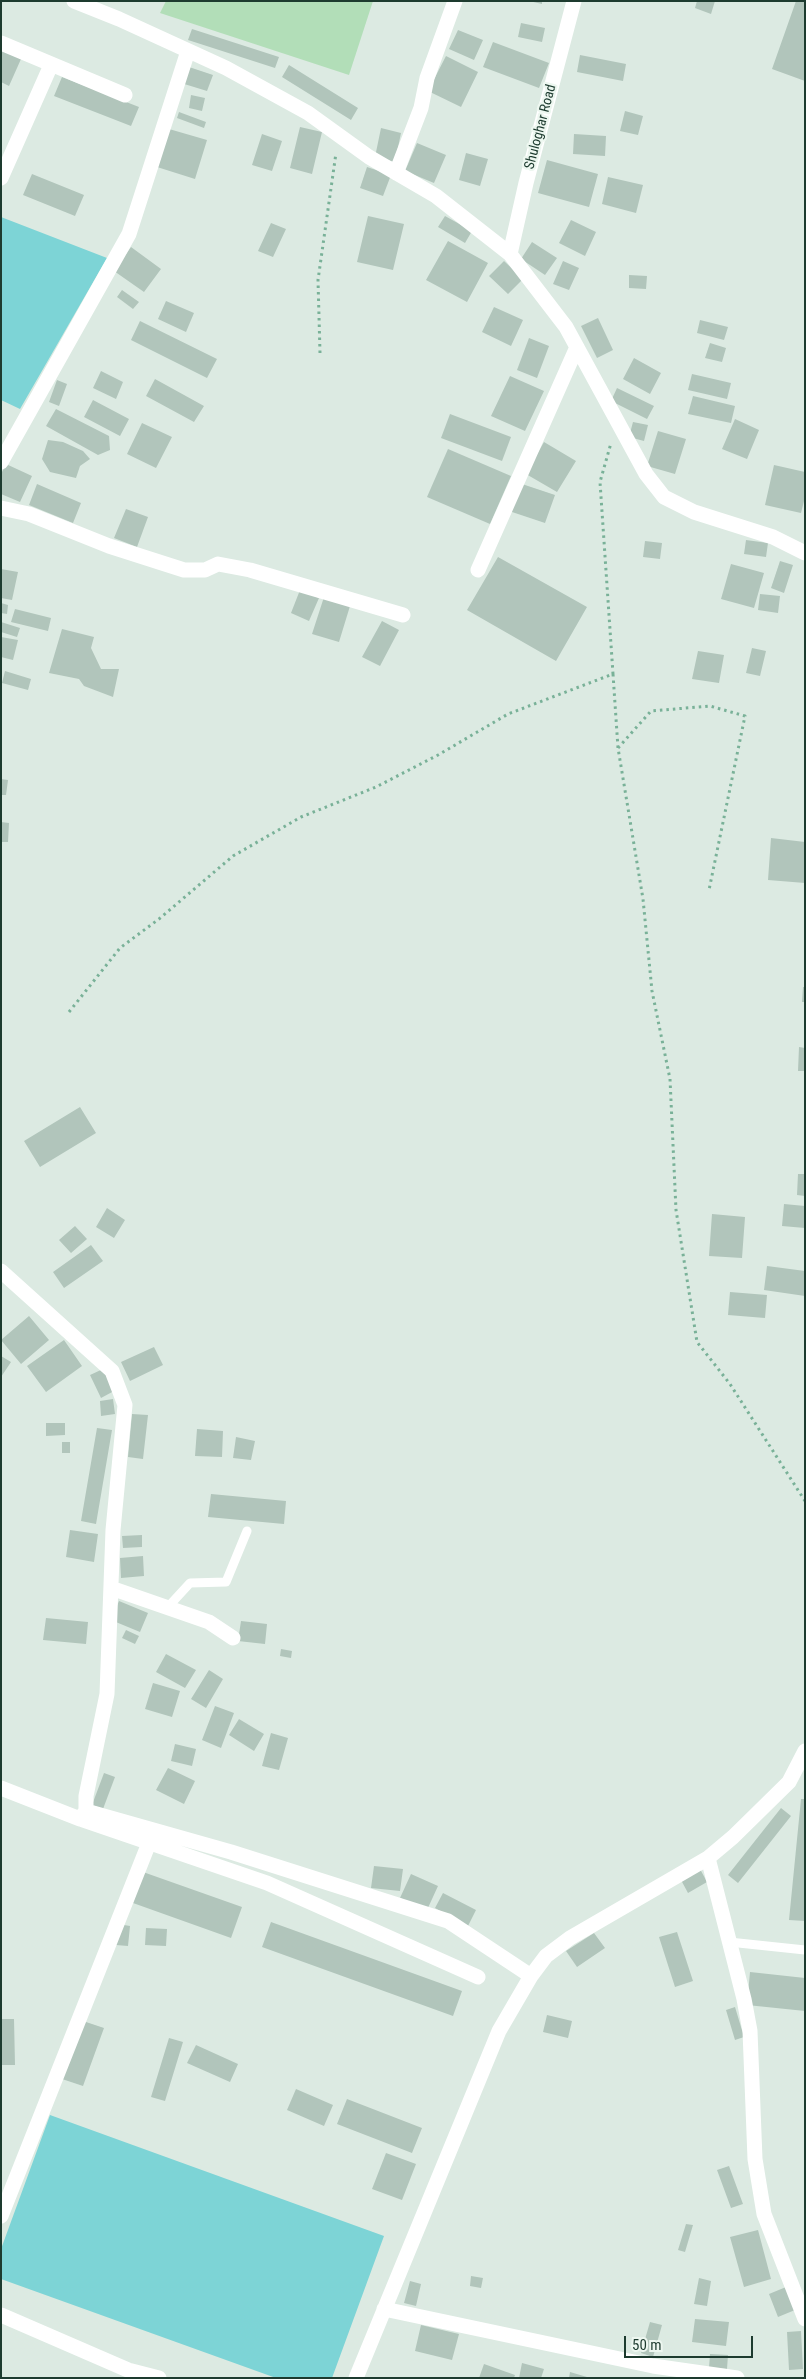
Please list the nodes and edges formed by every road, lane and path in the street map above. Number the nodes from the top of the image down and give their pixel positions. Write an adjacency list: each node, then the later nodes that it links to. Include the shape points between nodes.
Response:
1 (74, 1): 5 (street)
2 (455, 1): 9 (street, via 427,78 421,108)
3 (574, 1): 11 (street, Shuloghar Road)
4 (1, 43): 6 (street)
5 (188, 51): 8 (street, via 308,113); 15 (street, via 129,234)
6 (52, 65): 7 (street); 10 (street)
7 (125, 95)
8 (338, 135): 9 (street); 13 (path, via 318,280)
9 (396, 173): 11 (street, via 436,196)
10 (1, 178)
11 (510, 254): 12 (street, via 566,328)
12 (577, 348): 14 (street); 18 (street)
13 (320, 353)
14 (617, 424): 17 (street, via 646,474 664,497 694,512 773,537); 20 (path, via 600,482)
15 (1, 462)
16 (1, 508): 19 (street, via 29,514 109,546 184,570 205,570 218,564 250,570)
17 (805, 552)
18 (478, 570)
19 (403, 615)
20 (613, 674): 21 (path); 23 (path, via 508,714 376,787 301,817 233,856 120,948)
21 (618, 748): 22 (path, via 651,710 710,706 745,716); 25 (path, via 643,899 652,991 670,1079 676,1210 696,1342 730,1384)
22 (709, 890)
23 (69, 1012)
24 (1, 1271): 27 (street, via 112,1371 120,1386 125,1405)
25 (805, 1501)
26 (248, 1531): 28 (lane, via 226,1582 190,1583)
27 (111, 1588): 28 (street); 32 (street, via 106,1694)
28 (167, 1608): 29 (street, via 209,1622)
29 (233, 1638)
30 (805, 1751): 34 (street, via 789,1782)
31 (1, 1788): 32 (street)
32 (83, 1815): 33 (street); 37 (street, via 231,1852 448,1922)
33 (149, 1843): 38 (street, via 267,1883); 39 (street)
34 (708, 1858): 35 (street); 37 (street, via 570,1938 546,1956)
35 (729, 1942): 36 (lane); 42 (street, via 750,2031 755,2159 764,2214)
36 (805, 1950)
37 (531, 1976): 40 (street, via 499,2031)
38 (478, 1977)
39 (1, 2216)
40 (384, 2310): 44 (street); 45 (street, via 653,2366)
41 (1, 2315): 43 (street, via 128,2370)
42 (805, 2319)
43 (159, 2378)
44 (356, 2378)
45 (737, 2378)

